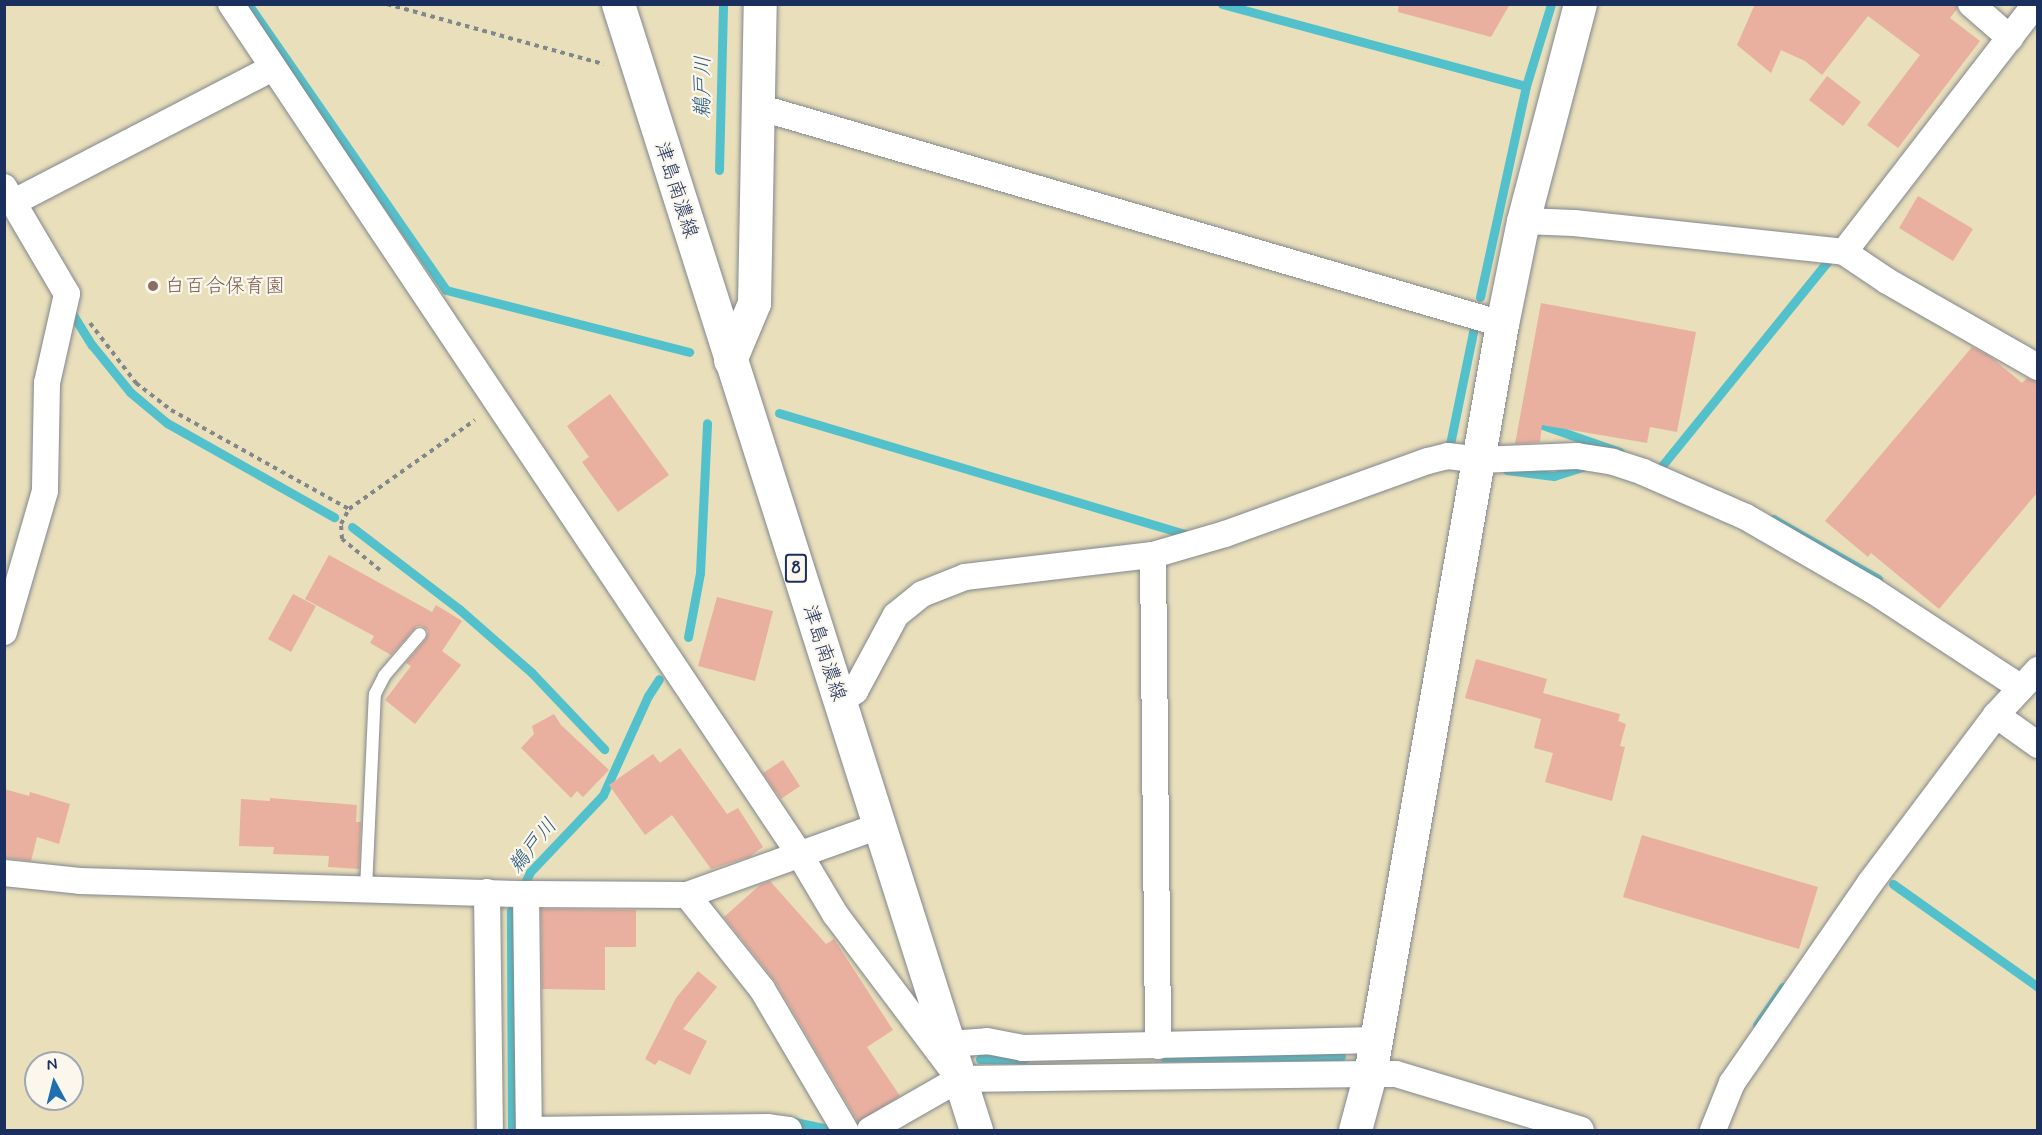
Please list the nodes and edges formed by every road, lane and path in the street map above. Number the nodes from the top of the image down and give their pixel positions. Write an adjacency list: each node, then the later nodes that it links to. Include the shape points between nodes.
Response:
1 (231, 4): 9 (street)
2 (387, 4): 10 (path)
3 (618, 4): 10 (street, 津島南濃線 / 8)
4 (760, 4): 11 (street)
5 (1580, 4): 13 (street)
6 (1971, 4): 8 (street)
7 (2036, 4): 8 (street)
8 (2010, 38): 14 (street)
9 (273, 68): 12 (street); 19 (street)
10 (639, 74): 17 (street, 津島南濃線 / 8)
11 (758, 107): 16 (street); 17 (street, via 754,303)
12 (9, 194): 15 (street)
13 (1523, 221): 14 (street); 16 (street)
14 (1844, 252): 18 (street)
15 (67, 294): 21 (path, via 136,383 171,411); 24 (street, via 47,383 45,491)
16 (1502, 324): 20 (street)
17 (730, 360): 27 (street, 津島南濃線 / 8)
18 (2037, 367)
19 (498, 404): 21 (path); 31 (street)
20 (1479, 460): 22 (street, via 1448,456 1428,461 1226,534); 26 (street, via 1577,456 1643,472 1756,523); 37 (street)
21 (349, 509): 23 (path, via 341,524 342,539)
22 (1153, 555): 27 (street, via 965,577 922,594 896,615 855,692); 39 (street)
23 (380, 570)
24 (4, 632)
25 (420, 634): 33 (lane, via 384,676 375,694)
26 (2029, 679): 28 (street)
27 (840, 702): 30 (street, 津島南濃線 / 8)
28 (1996, 715): 29 (street); 50 (street, via 1870,883 1732,1083)
29 (2037, 745)
30 (879, 826): 31 (street); 38 (street, 津島南濃線 / 8)
31 (800, 855): 36 (street); 41 (street, via 835,914)
32 (4, 873): 33 (street, via 80,881)
33 (366, 889): 34 (street)
34 (494, 893): 35 (street); 43 (street)
35 (526, 894): 36 (street); 42 (street)
36 (687, 895): 45 (street, via 762,989)
37 (1376, 1040): 39 (street); 40 (street)
38 (948, 1044): 39 (street, via 987,1041 1023,1048); 41 (street, 津島南濃線 / 8)
39 (1158, 1046)
40 (1370, 1074): 41 (street); 48 (street); 49 (street, via 1396,1074)
41 (959, 1079): 46 (street); 47 (street, 津島南濃線 / 8)
42 (529, 1130): 44 (street, via 768,1127)
43 (490, 1131)
44 (789, 1131)
45 (844, 1131)
46 (870, 1131)
47 (976, 1131)
48 (1355, 1131)
49 (1581, 1131)
50 (1713, 1131)

